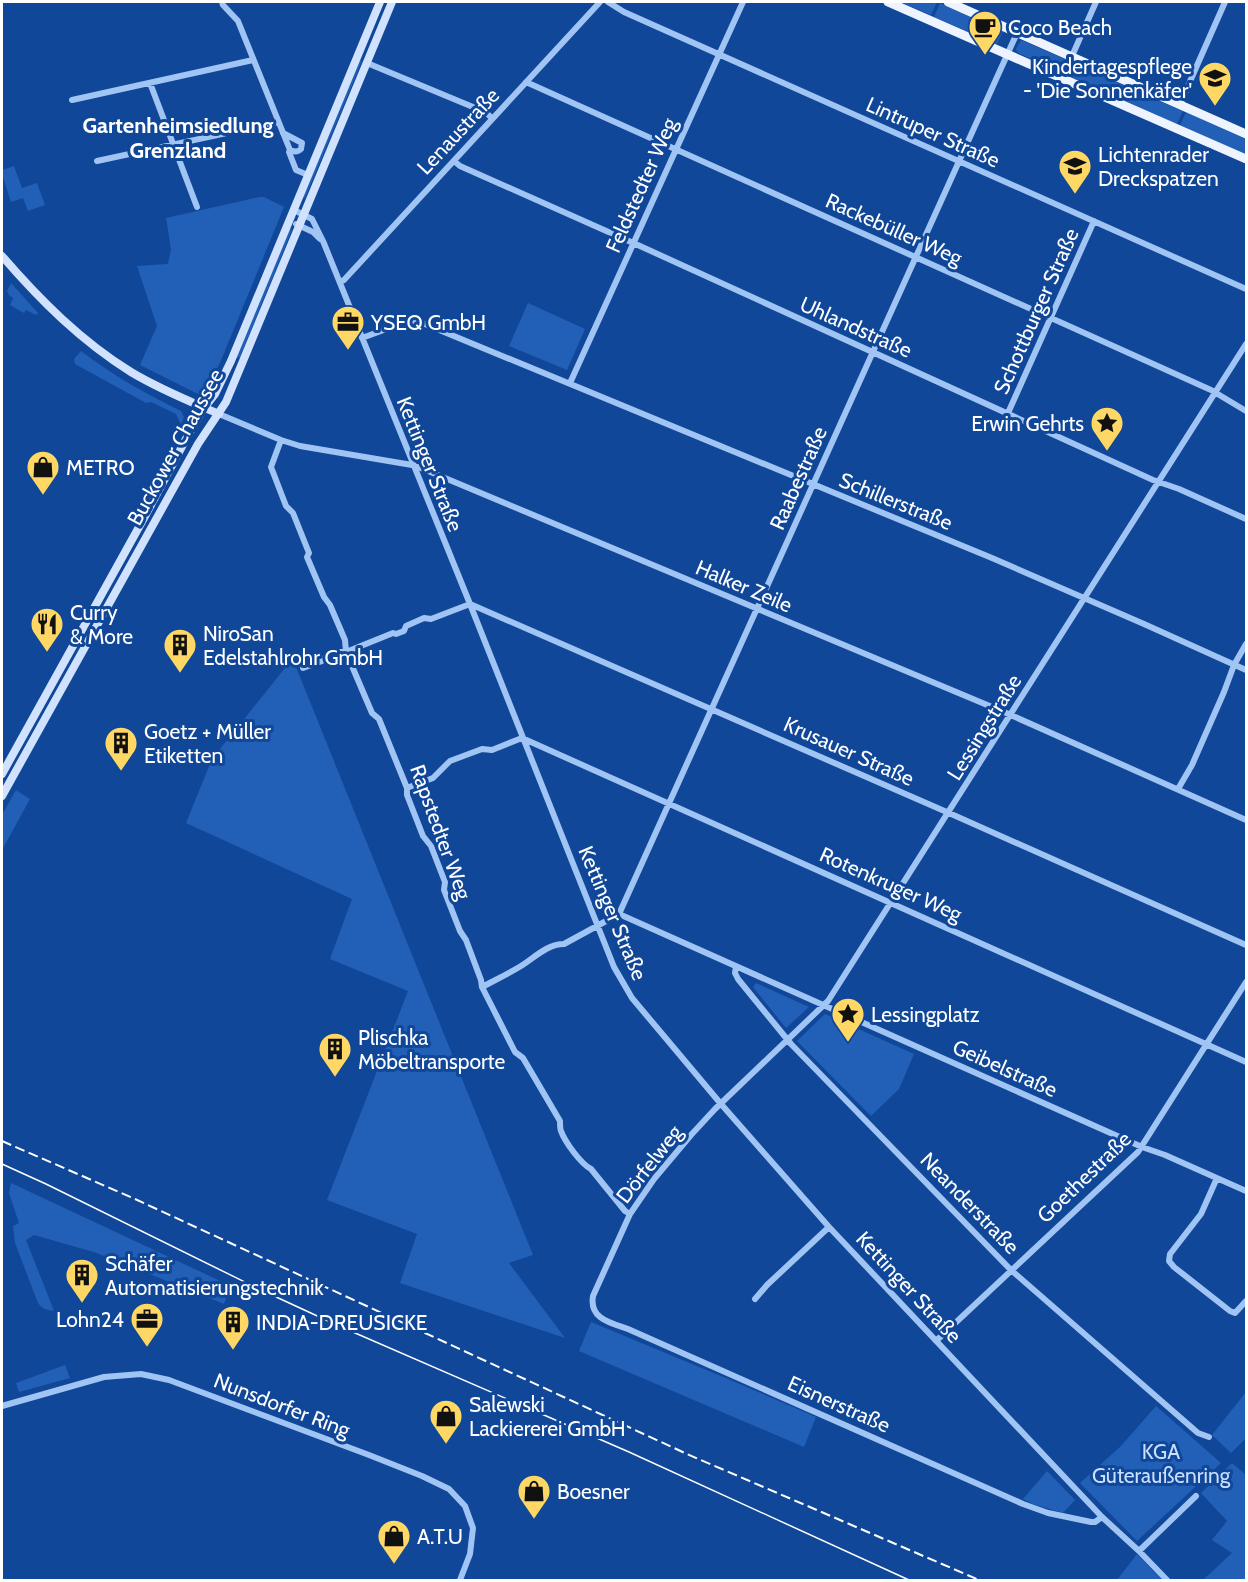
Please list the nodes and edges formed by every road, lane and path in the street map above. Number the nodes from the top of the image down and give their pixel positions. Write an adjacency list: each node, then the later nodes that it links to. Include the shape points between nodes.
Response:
1 (222, 2): 15 (street, via 238,21)
2 (380, 2): 33 (main road, Buckower Chaussee)
3 (392, 2): 16 (main road, Buckower Chaussee)
4 (600, 2): 18 (street, Lenaustraße)
5 (608, 2): 13 (street, Lintruper Straße)
6 (743, 2): 13 (street, Feldstedter Weg)
7 (888, 2): 12 (main road)
8 (948, 2): 11 (main road)
9 (1096, 2): 14 (street)
10 (1225, 2): 21 (street)
11 (1017, 33): 12 (street, Raabestraße); 14 (main road)
12 (1008, 54): 17 (main road); 32 (street, Raabestraße)
13 (719, 55): 27 (street, Feldstedter Weg); 32 (street, Lintruper Straße)
14 (1072, 56): 17 (street, via 1070,72); 21 (main road)
15 (254, 60): 19 (street); 23 (street)
16 (367, 63): 22 (street); 36 (main road, Buckower Chaussee)
17 (1060, 76): 29 (main road)
18 (526, 82): 22 (street, Lenaustraße); 27 (street, Rackebüller Weg)
19 (150, 83): 20 (street); 26 (street)
20 (72, 100)
21 (1180, 104): 25 (main road)
22 (492, 118): 30 (street, Lenaustraße)
23 (278, 122): 24 (street); 26 (street)
24 (283, 133): 28 (street); 28 (street, via 302,143 299,151)
25 (1246, 134)
26 (173, 145): 31 (street); 34 (street)
27 (676, 149): 41 (street, Feldstedter Weg); 43 (street, Rackebüller Weg)
28 (290, 150): 33 (street, via 296,170)
29 (1246, 159)
30 (454, 160): 41 (street, Uhlandstraße); 44 (street, Lenaustraße)
31 (97, 161)
32 (959, 162): 38 (street, Lintruper Straße); 43 (street, Raabestraße)
33 (308, 175): 35 (main road, Buckower Chaussee)
34 (197, 207)
35 (294, 210): 36 (street); 37 (main road, Buckower Chaussee)
36 (304, 214): 39 (main road, Buckower Chaussee); 40 (street, Kettinger Straße, via 314,222)
37 (289, 221): 39 (street); 52 (main road, Buckower Chaussee, via 231,361)
38 (1094, 221): 45 (street, Lintruper Straße); 46 (street, Schottburger Straße)
39 (299, 225): 40 (street); 55 (main road, Buckower Chaussee)
40 (323, 241): 44 (street, Kettinger Straße)
41 (633, 243): 49 (street, Uhlandstraße); 50 (street, Feldstedter Weg)
42 (2, 256): 52 (main road, via 57,316 99,350 164,390)
43 (916, 258): 46 (street, Rackebüller Weg); 49 (street, Raabestraße)
44 (340, 282): 47 (street, Kettinger Straße)
45 (1246, 289)
46 (1051, 317): 51 (street, Rackebüller Weg); 54 (street, Schottburger Straße)
47 (362, 338): 50 (street, Schillerstraße, via 408,321 420,322); 57 (street, Kettinger Straße)
48 (1246, 344): 51 (street, Lessingstraße)
49 (873, 353): 54 (street, Uhlandstraße); 59 (street, Raabestraße)
50 (570, 383): 59 (street, Schillerstraße)
51 (1216, 392): 53 (street, Rackebüller Weg); 58 (street, Lessingstraße)
52 (204, 408): 55 (main road); 72 (main road, Buckower Chaussee)
53 (1246, 411)
54 (1008, 413): 58 (street, Uhlandstraße)
55 (219, 414): 56 (street, Halker Zeile); 75 (main road, Buckower Chaussee)
56 (281, 440): 57 (street, Halker Zeile); 65 (street, Rapstedter Weg, via 271,467 345,640)
57 (412, 465): 62 (street, Kettinger Straße); 63 (street, Halker Zeile)
58 (1159, 482): 60 (street, Uhlandstraße); 61 (street, Lessingstraße)
59 (813, 485): 61 (street, Schillerstraße); 63 (street, Raabestraße)
60 (1246, 519)
61 (1085, 598): 66 (street, Schillerstraße); 70 (street, Lessingstraße)
62 (470, 604): 65 (street, via 424,618 406,626 404,631); 69 (street, Krusauer Straße); 71 (street, Kettinger Straße)
63 (757, 609): 69 (street, Raabestraße); 70 (street, Halker Zeile)
64 (1246, 644): 66 (street)
65 (346, 652): 67 (street, via 337,652); 73 (street, Rapstedter Weg)
66 (1234, 664): 68 (street, Schillerstraße); 74 (street)
67 (303, 668)
68 (1246, 670)
69 (712, 708): 76 (street, Raabestraße); 77 (street, Krusauer Straße)
70 (1010, 715): 74 (street, Halker Zeile); 77 (street, Lessingstraße)
71 (522, 738): 73 (street, via 450,761 432,778); 76 (street, Rotenkruger Weg); 81 (street, Kettinger Straße)
72 (2, 774)
73 (407, 788): 85 (street, Rapstedter Weg)
74 (1178, 789): 78 (street, Halker Zeile)
75 (2, 796)
76 (669, 803): 79 (street, Rotenkruger Weg); 80 (street, Raabestraße)
77 (949, 813): 79 (street, Lessingstraße); 82 (street, Krusauer Straße)
78 (1246, 820)
79 (891, 902): 86 (street, Lessingstraße); 88 (street, Rotenkruger Weg)
80 (619, 914): 81 (street); 83 (street, Geibelstraße)
81 (598, 926): 85 (street, via 533,956); 90 (street, Kettinger Straße, via 614,967 632,998)
82 (1246, 945)
83 (736, 966): 86 (street, Geibelstraße); 87 (street, Neanderstraße, via 738,979)
84 (1246, 982): 88 (street, Goethestraße)
85 (482, 987): 94 (street, Rapstedter Weg, via 573,1151)
86 (824, 1005): 87 (street, Lessingstraße); 91 (street, Geibelstraße)
87 (787, 1040): 90 (street, Lessingstraße); 96 (street, Neanderstraße)
88 (1207, 1044): 89 (street, Rotenkruger Weg); 91 (street, Goethestraße)
89 (1246, 1062)
90 (721, 1104): 94 (street, Dörfelweg, via 668,1161); 95 (street, Kettinger Straße)
91 (1142, 1147): 92 (street, Geibelstraße); 96 (street, Goethestraße)
92 (1217, 1178): 93 (street, Geibelstraße); 99 (street, via 1201,1214 1170,1254 1169,1262 1230,1311 1239,1311)
93 (1246, 1191)
94 (630, 1214): 97 (street, Dörfelweg)
95 (829, 1227): 98 (street); 100 (street, Kettinger Straße)
96 (1011, 1270): 100 (street, Goethestraße); 102 (street, Neanderstraße, via 1198,1433)
97 (599, 1283): 104 (street, Eisnerstraße, via 593,1305 600,1318 609,1323 1032,1507 1091,1522)
98 (755, 1299)
99 (1246, 1301)
100 (936, 1341): 104 (street, Kettinger Straße)
101 (2, 1406): 106 (street, Nunsdorfer Ring, via 104,1377 141,1374 169,1380 369,1455 443,1486 465,1506 473,1528 470,1554)
102 (1209, 1437)
103 (1196, 1496): 105 (street)
104 (1102, 1517): 105 (street, Kettinger Straße)
105 (1139, 1551): 107 (street, Kettinger Straße)
106 (460, 1581)
107 (1167, 1581)

